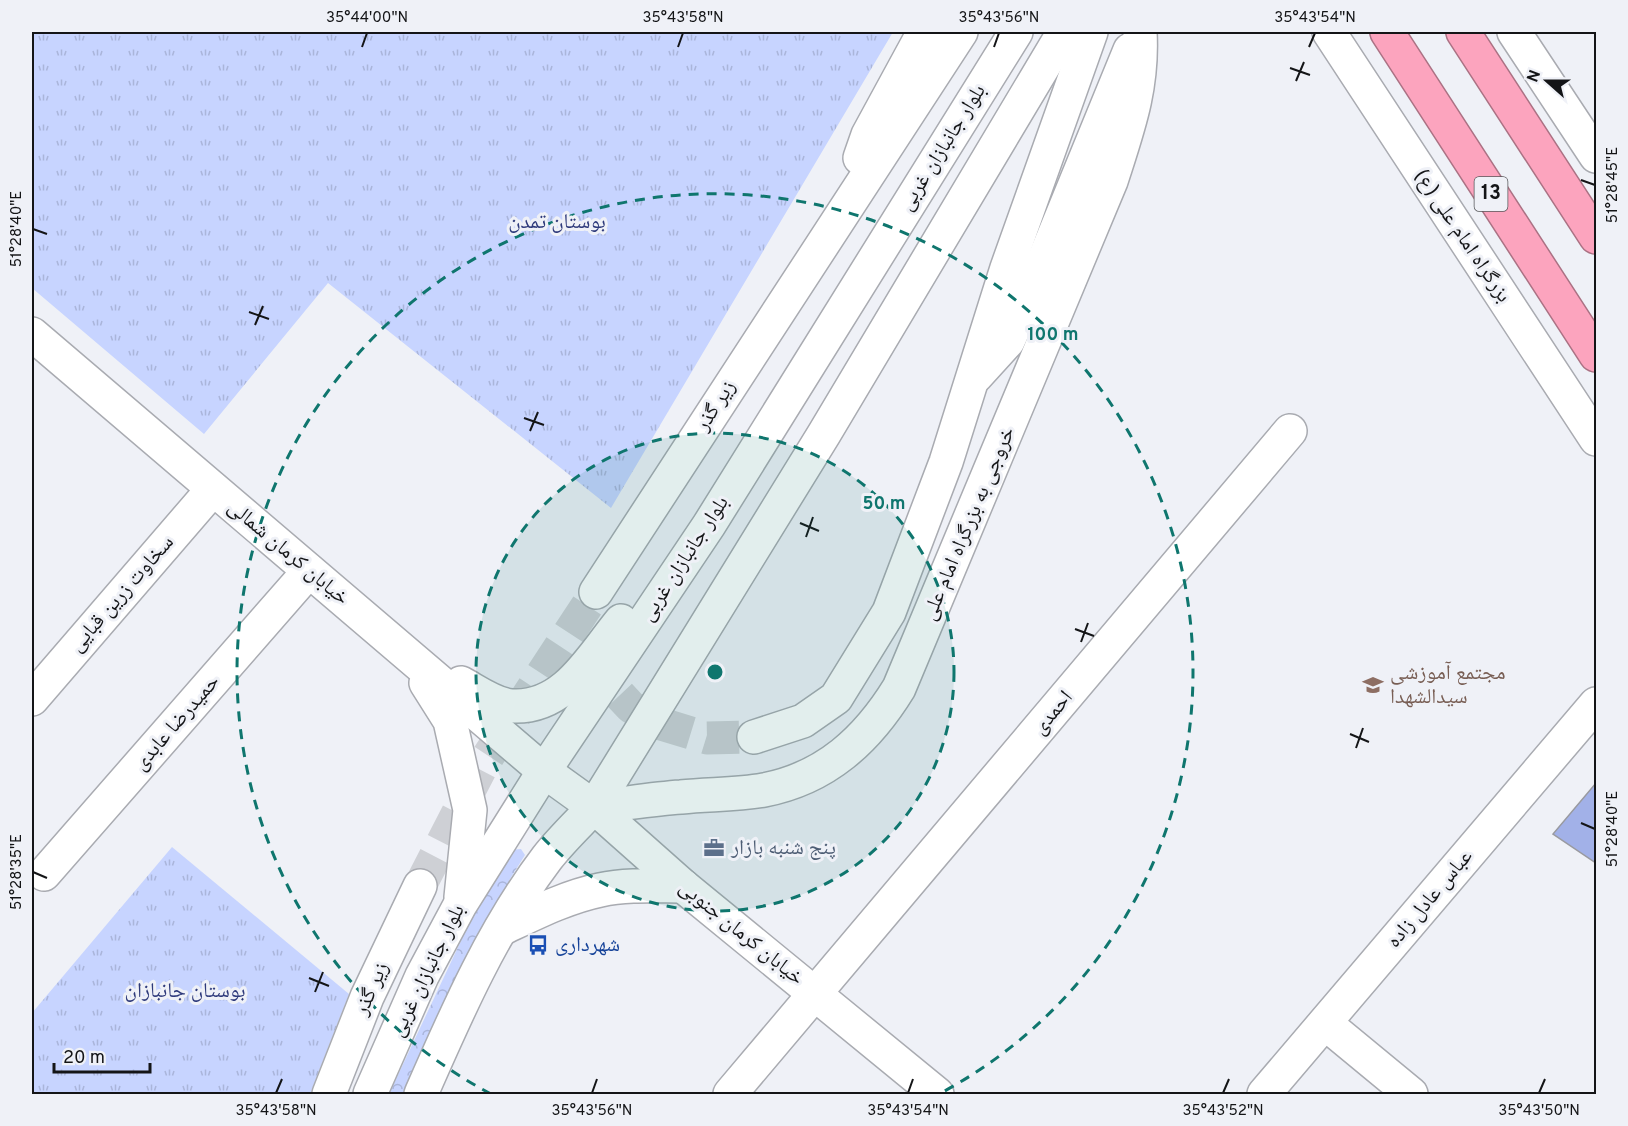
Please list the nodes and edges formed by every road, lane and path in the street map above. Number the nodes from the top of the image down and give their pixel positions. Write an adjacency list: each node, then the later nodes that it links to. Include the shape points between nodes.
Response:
1 (924, 32): 12 (main road, via 868,135)
2 (961, 32): 12 (main road)
3 (1016, 32): 20 (main road, بلوار جانبازان غربی)
4 (1064, 32): 28 (main road, بلوار جانبازان غربی, via 824,434)
5 (1090, 32): 16 (main road)
6 (1139, 32): 16 (main road, via 1008,341); 28 (main road, خروجی به بزرگراه امام علی, via 1140,76 1111,181 908,668 879,720 849,749 794,782 762,790)
7 (1329, 32): 18 (main road, بزرگراه امام علی (ع))
8 (1387, 32): 15 (highway, 13)
9 (1463, 32): 13 (highway)
10 (1514, 32): 11 (main road)
11 (1596, 156)
12 (838, 221): 22 (main road, زیر گذر)
13 (1596, 237)
14 (35, 345): 19 (main road, خیابان کرمان شمالی)
15 (1596, 355)
16 (969, 384): 26 (main road, via 946,462 889,612 836,698 803,721)
17 (1290, 431): 34 (main road, احمدی)
18 (1596, 439)
19 (213, 489): 21 (main road, خیابان کرمان شمالی); 24 (main road, سخاوت زرین قبایی)
20 (709, 525): 23 (main road, via 651,583 564,691 526,705 511,706); 27 (main road, بلوار جانبازان غربی)
21 (309, 571): 23 (main road, خیابان کرمان شمالی); 29 (main road, حمیدرضا عابدی)
22 (596, 592)
23 (407, 654): 27 (main road, خیابان کرمان شمالی); 32 (main road, via 450,721 470,810)
24 (32, 699)
25 (1596, 704): 35 (main road, عباس عادل زاده)
26 (754, 737)
27 (544, 771): 28 (main road, خیابان کرمان جنوبی); 32 (main road, بلوار جانبازان غربی)
28 (594, 807): 31 (main road, خیابان کرمان جنوبی); 33 (main road, بلوار جانبازان غربی, via 547,858)
29 (44, 874)
30 (420, 886): 36 (main road, زیر گذر, via 367,997)
31 (683, 886): 33 (main road, via 600,890); 34 (main road, خیابان کرمان جنوبی)
32 (460, 905): 37 (main road, بلوار جانبازان غربی, via 422,976)
33 (501, 929): 38 (main road, بلوار جانبازان غربی, via 453,1021)
34 (815, 994): 39 (main road, احمدی); 40 (main road, خیابان کرمان جنوبی)
35 (1325, 1023): 41 (main road, عباس عادل زاده); 42 (main road)
36 (329, 1095)
37 (370, 1095)
38 (421, 1095)
39 (730, 1095)
40 (938, 1095)
41 (1264, 1095)
42 (1411, 1095)

